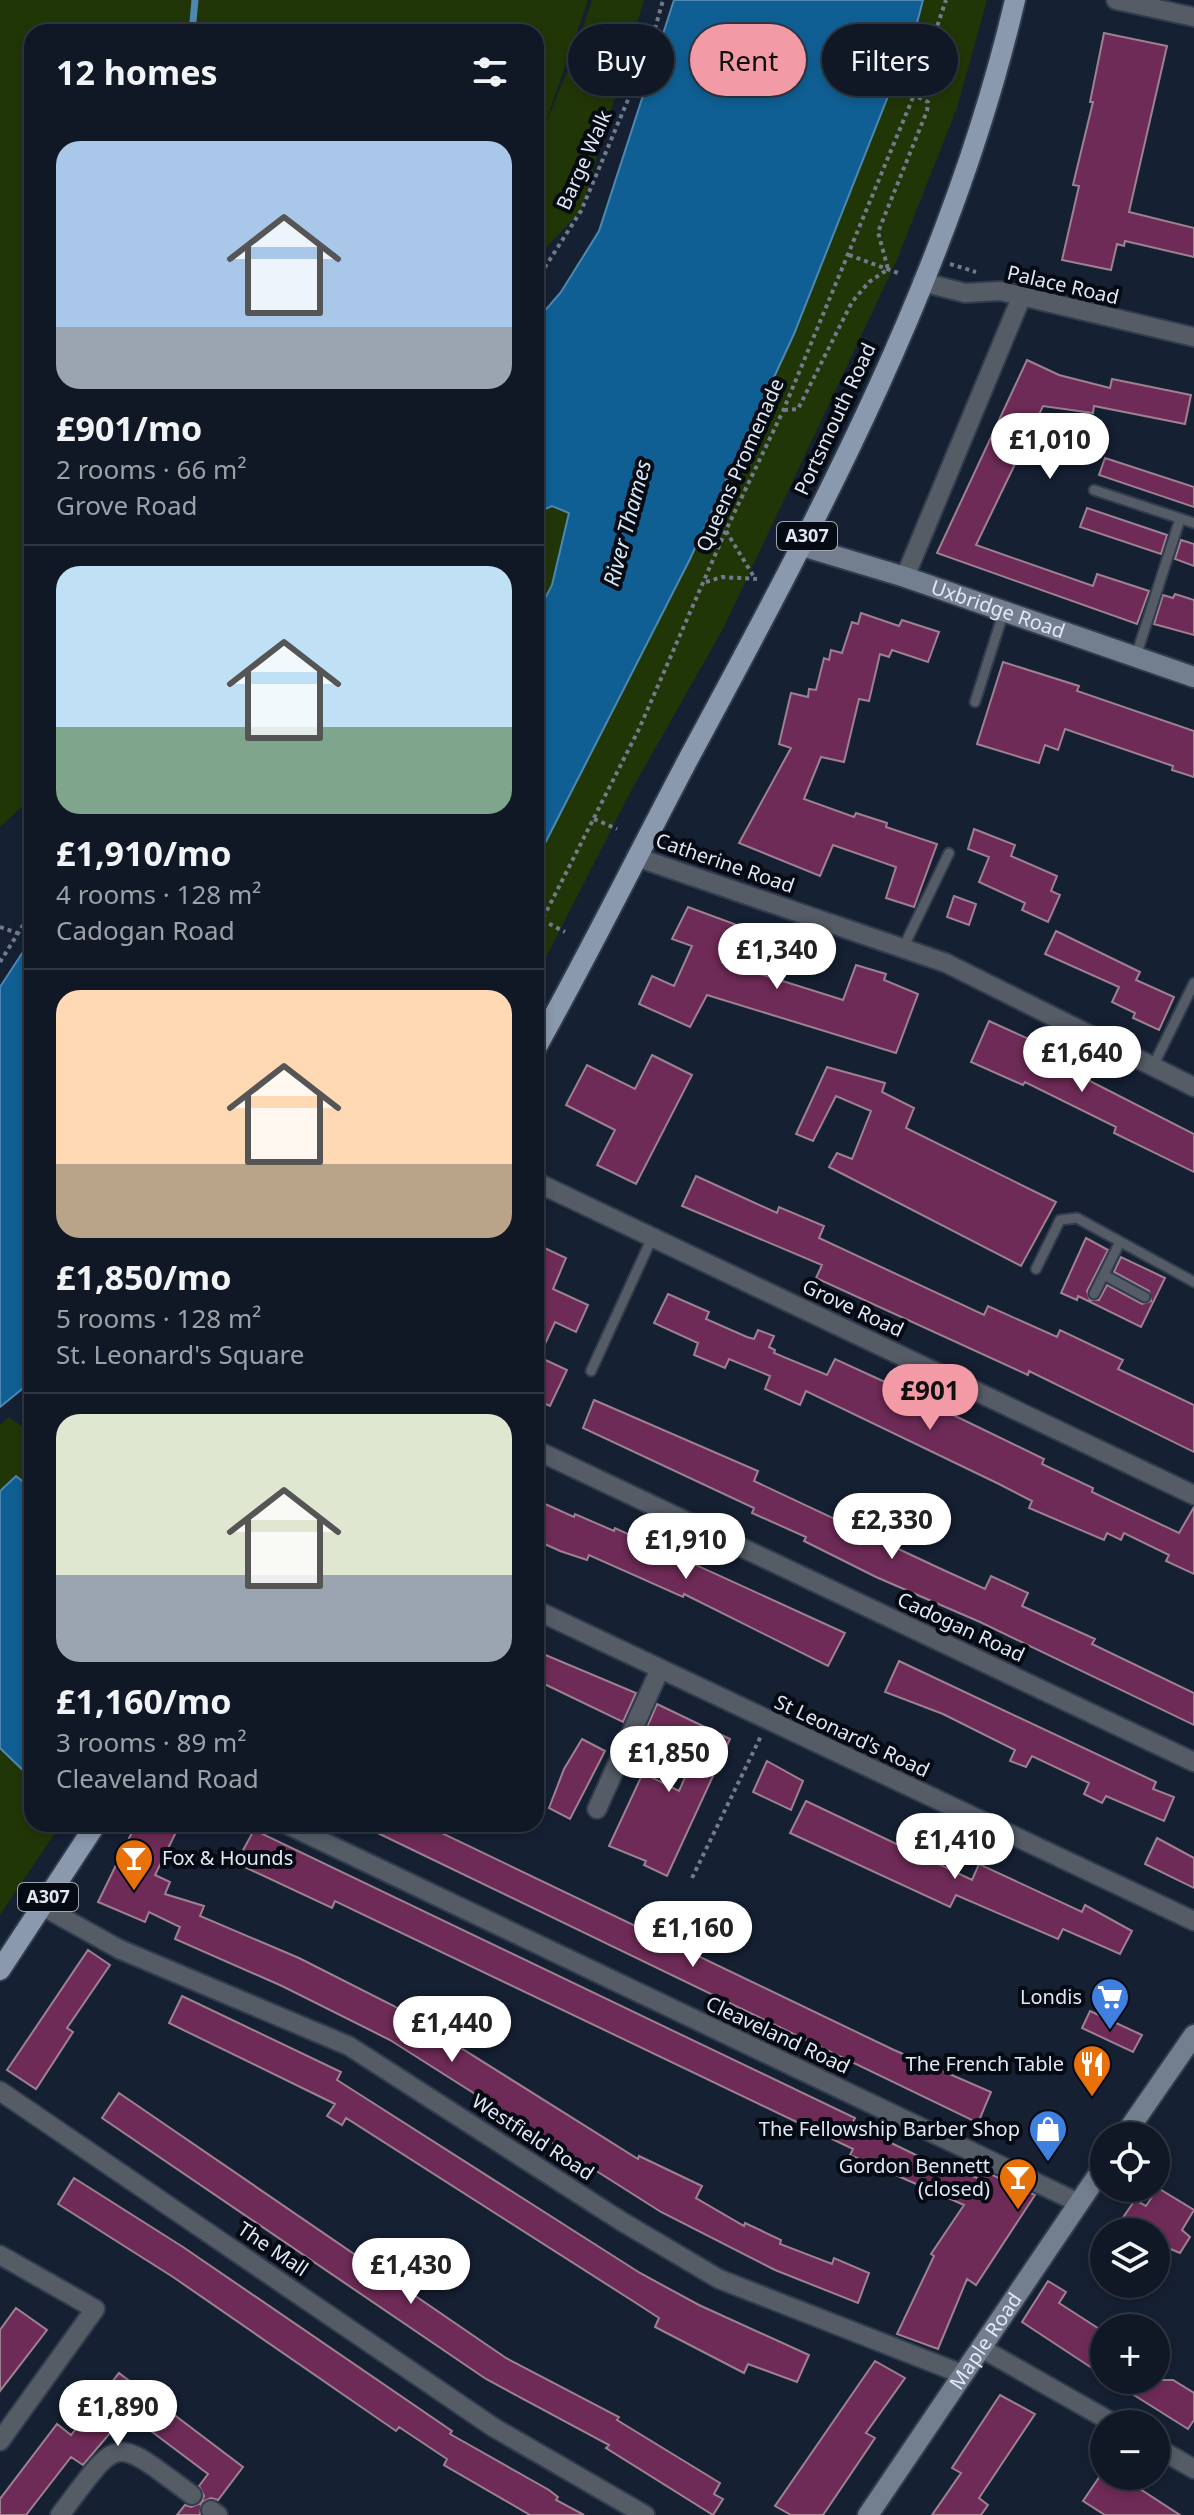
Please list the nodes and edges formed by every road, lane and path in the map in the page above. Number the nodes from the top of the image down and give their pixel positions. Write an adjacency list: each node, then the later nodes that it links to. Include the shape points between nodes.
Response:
1 (663, 0): 10 (path, Barge Walk, via 649,50 581,211)
2 (946, 0): 6 (path, Queens Promenade)
3 (1015, 0): 13 (main road, Portsmouth Road / A307, via 993,93)
4 (1116, 0): 5 (street)
5 (1194, 17)
6 (938, 24)
7 (914, 96): 9 (path, Queens Promenade)
8 (916, 96): 11 (path, via 928,102 927,111 878,232)
9 (849, 255): 11 (path); 16 (path, Queens Promenade)
10 (544, 269)
11 (888, 269): 12 (path); 16 (path, via 852,302 798,409)
12 (898, 273)
13 (922, 282): 14 (street, Palace Road); 21 (main road, Portsmouth Road / A307)
14 (1021, 298): 15 (street, Palace Road); 22 (street)
15 (1194, 337)
16 (783, 411): 20 (path, Queens Promenade)
17 (1094, 490): 18 (lane)
18 (1180, 519): 19 (lane); 25 (lane)
19 (1194, 523)
20 (726, 530): 23 (path, Queens Promenade); 23 (path, via 756,578)
21 (802, 546): 22 (street, Uxbridge Road); 31 (main road, Portsmouth Road / A307)
22 (905, 577): 24 (street, Uxbridge Road)
23 (706, 582): 28 (path, Queens Promenade)
24 (1004, 611): 25 (street, Uxbridge Road); 27 (lane)
25 (1136, 657): 26 (street, Uxbridge Road)
26 (1194, 677)
27 (975, 702)
28 (594, 819): 29 (path); 32 (path, Queens Promenade)
29 (617, 829)
30 (949, 853): 38 (lane)
31 (636, 857): 38 (street, Catherine Road); 41 (main road, Portsmouth Road / A307)
32 (544, 916)
33 (544, 921): 36 (path)
34 (24, 923): 37 (path)
35 (0, 927): 37 (path)
36 (565, 932)
37 (17, 933): 39 (path)
38 (903, 948): 42 (street, Catherine Road, via 946,963)
39 (0, 962)
40 (1194, 983): 42 (lane)
41 (544, 1033)
42 (1153, 1066): 43 (street, Catherine Road)
43 (1194, 1087)
44 (544, 1186): 45 (street, Grove Road)
45 (652, 1238): 52 (lane); 54 (street, Grove Road)
46 (1120, 1242): 47 (lane, via 1077,1218 1060,1220); 48 (lane); 49 (lane)
47 (1036, 1269)
48 (1104, 1275): 50 (lane); 51 (lane)
49 (1194, 1282)
50 (1094, 1294)
51 (1145, 1297)
52 (591, 1371)
53 (544, 1454): 58 (street, Cadogan Road)
54 (1194, 1495)
55 (544, 1614): 56 (street, St Leonard's Road)
56 (660, 1669): 57 (street, St Leonard's Road); 59 (street)
57 (769, 1721): 62 (path); 64 (street, St Leonard's Road)
58 (1194, 1762)
59 (597, 1809)
60 (91, 1832): 63 (main road, A307)
61 (303, 1832): 70 (street, Cleaveland Road)
62 (692, 1878)
63 (42, 1906): 65 (main road, A307); 73 (street, Westfield Road, via 119,1949 349,2046 719,2279)
64 (1194, 1921)
65 (0, 1970)
66 (1194, 2035): 68 (street)
67 (0, 2091): 80 (street, The Mall, via 493,2427)
68 (1134, 2122)
69 (1090, 2187): 70 (street, Maple Road)
70 (1079, 2203): 72 (street, Maple Road)
71 (0, 2255): 75 (street, via 95,2309)
72 (981, 2348): 73 (street, Maple Road); 74 (street)
73 (962, 2374): 81 (street, Maple Road)
74 (1090, 2410)
75 (0, 2441)
76 (1170, 2455): 77 (street)
77 (1194, 2469)
78 (192, 2495): 79 (street, via 133,2451 117,2450 103,2457)
79 (60, 2515)
80 (645, 2515)
81 (868, 2515)

